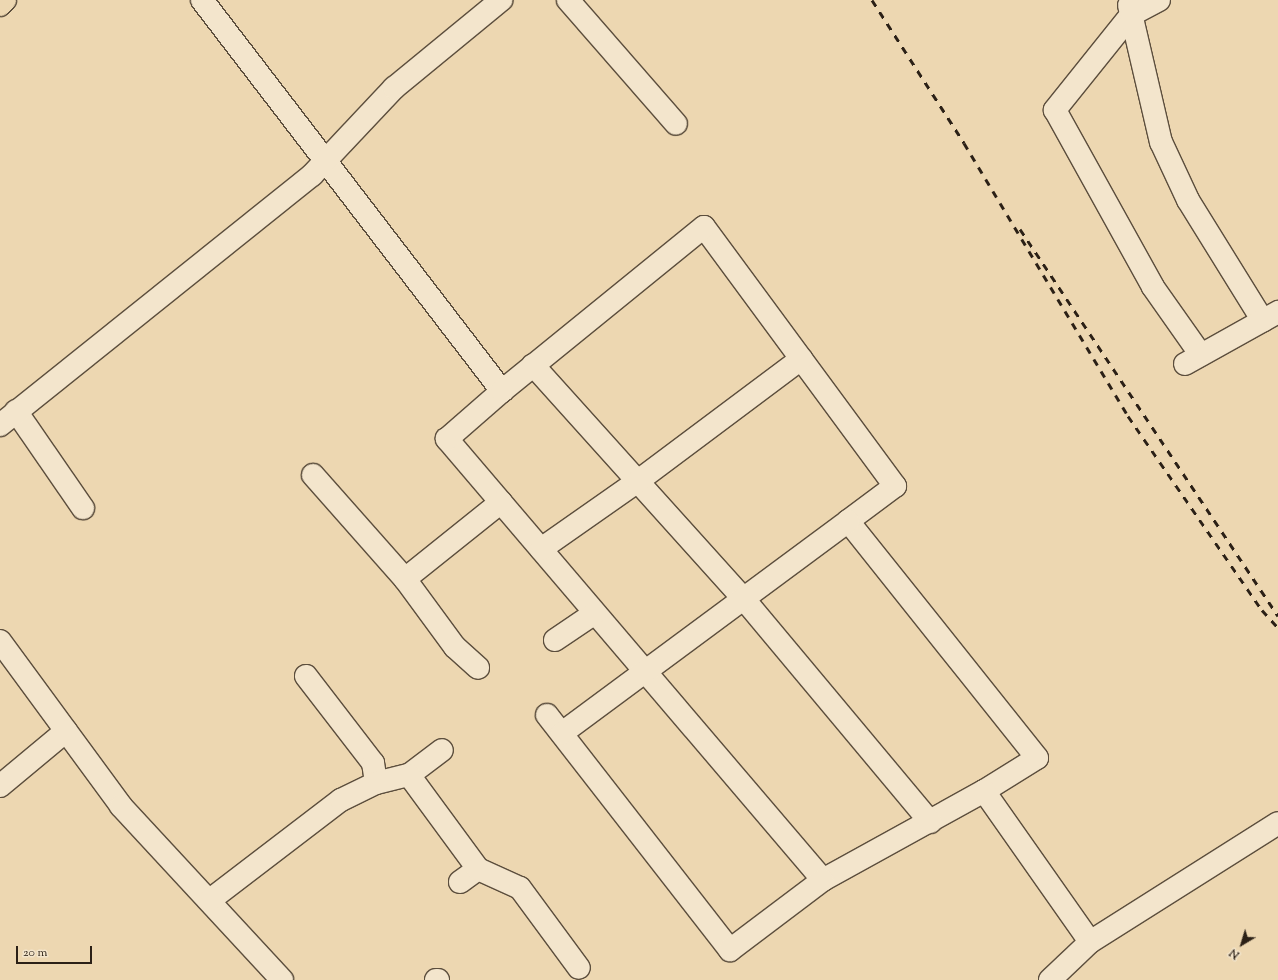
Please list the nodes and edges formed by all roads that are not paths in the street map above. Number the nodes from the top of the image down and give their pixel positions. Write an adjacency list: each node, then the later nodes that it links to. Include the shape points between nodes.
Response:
1 (5, 0): 6 (main road)
2 (202, 0): 9 (street)
3 (501, 0): 9 (street, via 394,88)
4 (568, 0): 8 (street)
5 (1159, 0): 7 (street)
6 (0, 5)
7 (1130, 8): 10 (street, via 1161,142 1188,200); 10 (street, via 1055,110 1193,360)
8 (676, 124)
9 (325, 158): 13 (street); 14 (street, via 312,175)
10 (1271, 316)
11 (801, 359): 12 (street, via 704,227); 17 (street); 20 (street, via 895,486)
12 (533, 366): 13 (street); 17 (street)
13 (502, 391): 18 (street, via 447,439)
14 (16, 410): 15 (street); 19 (street)
15 (0, 425)
16 (313, 475): 22 (street)
17 (638, 481): 21 (street); 23 (street)
18 (501, 502): 21 (street); 22 (street)
19 (84, 508)
20 (848, 521): 23 (street); 37 (street, via 1037,758)
21 (541, 549): 24 (street)
22 (405, 579): 27 (street, via 455,647)
23 (743, 598): 28 (street); 38 (street)
24 (595, 613): 25 (street); 28 (street)
25 (555, 640)
26 (0, 642): 31 (street)
27 (478, 668)
28 (644, 671): 32 (street); 41 (street)
29 (306, 676): 35 (street, via 373,763)
30 (547, 715): 32 (street)
31 (66, 731): 36 (street); 43 (street, via 121,806)
32 (562, 733): 41 (street, via 730,950)
33 (442, 750): 34 (street)
34 (409, 775): 35 (street); 40 (street)
35 (376, 783): 43 (street, via 341,800)
36 (0, 786)
37 (984, 791): 38 (street); 44 (street)
38 (930, 822): 41 (street)
39 (1278, 823): 44 (street)
40 (478, 869): 42 (street); 45 (street, via 520,888)
41 (823, 880)
42 (460, 882)
43 (210, 900): 46 (street)
44 (1090, 942): 47 (street)
45 (579, 968)
46 (282, 980)
47 (1050, 980)

